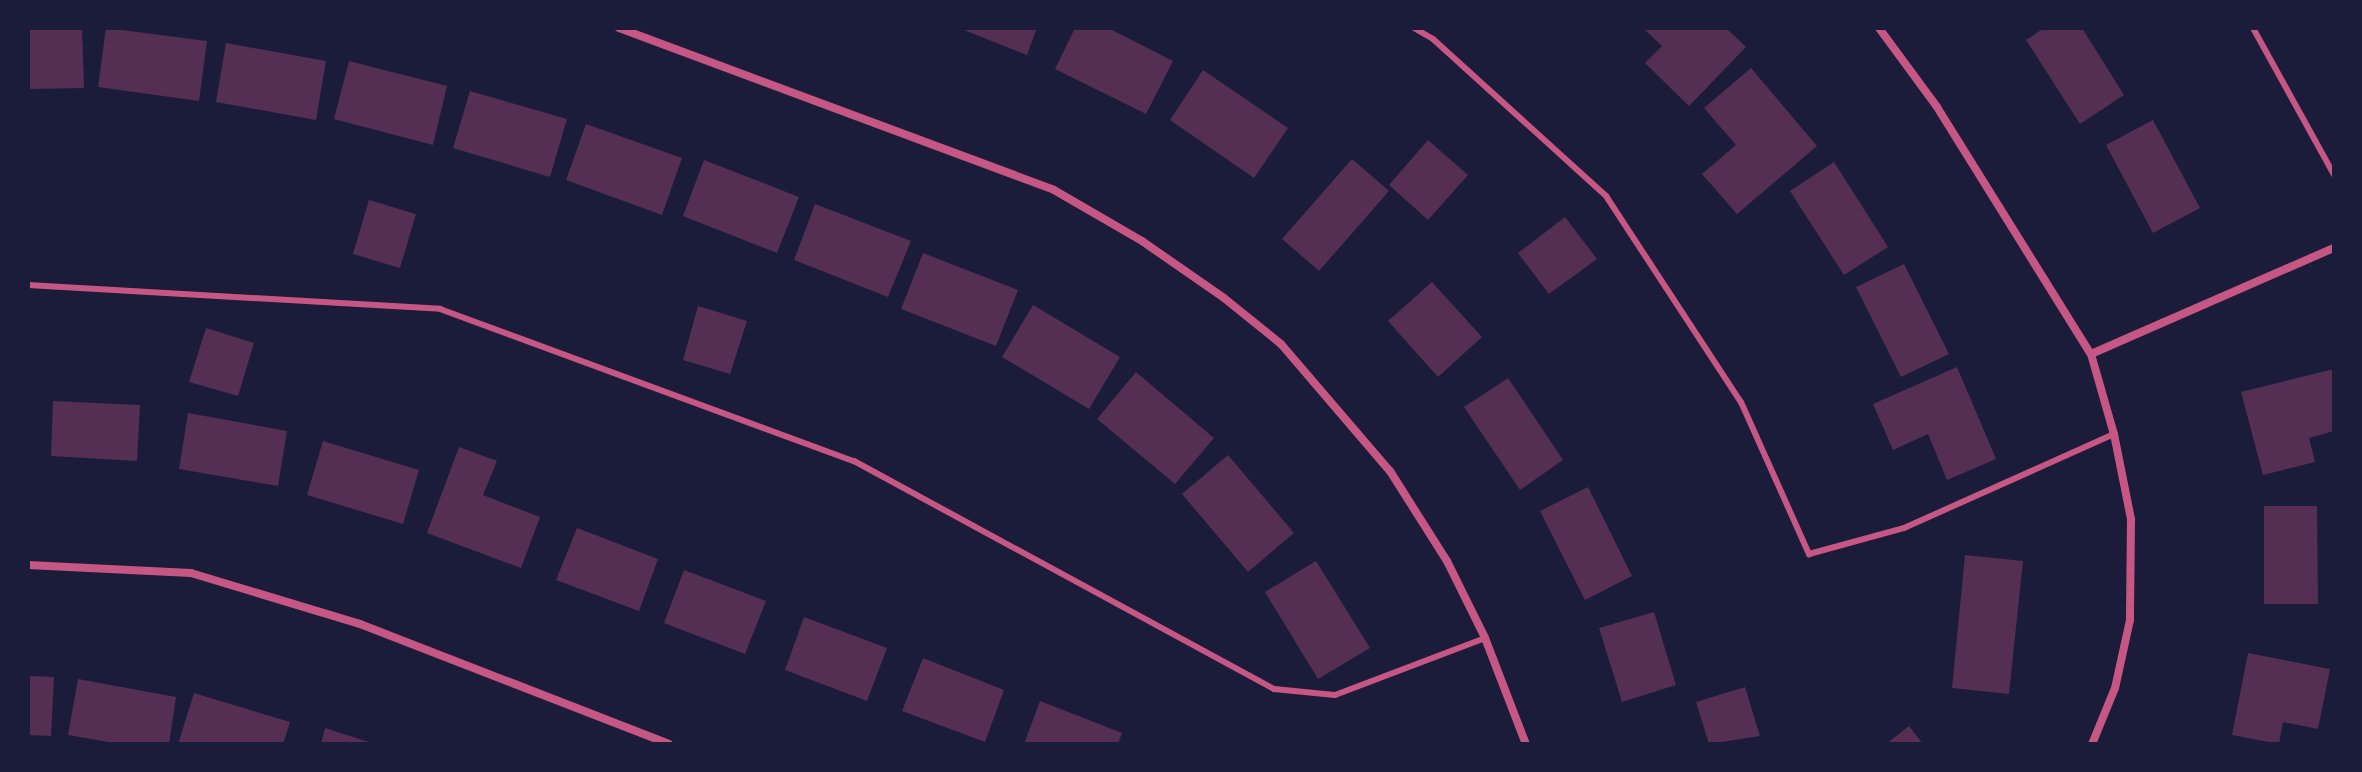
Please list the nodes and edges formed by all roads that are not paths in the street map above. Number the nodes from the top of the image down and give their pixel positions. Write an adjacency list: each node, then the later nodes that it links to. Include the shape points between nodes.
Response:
1 (619, 28): 11 (street, via 1054,190 1142,241 1224,298 1281,344 1390,471 1447,561)
2 (1414, 28): 9 (lane, via 1433,39 1606,196 1741,402 1809,554 1904,528)
3 (1879, 28): 8 (street, via 1937,107)
4 (2253, 28): 5 (lane)
5 (2334, 175)
6 (2334, 248): 8 (street)
7 (28, 285): 11 (lane, via 440,309 854,461 1274,689 1335,695)
8 (2091, 354): 9 (street)
9 (2114, 434): 14 (street, via 2131,519 2130,620 2115,688)
10 (28, 565): 12 (street, via 191,573 360,624)
11 (1485, 638): 13 (street)
12 (669, 744)
13 (1526, 744)
14 (2092, 744)

